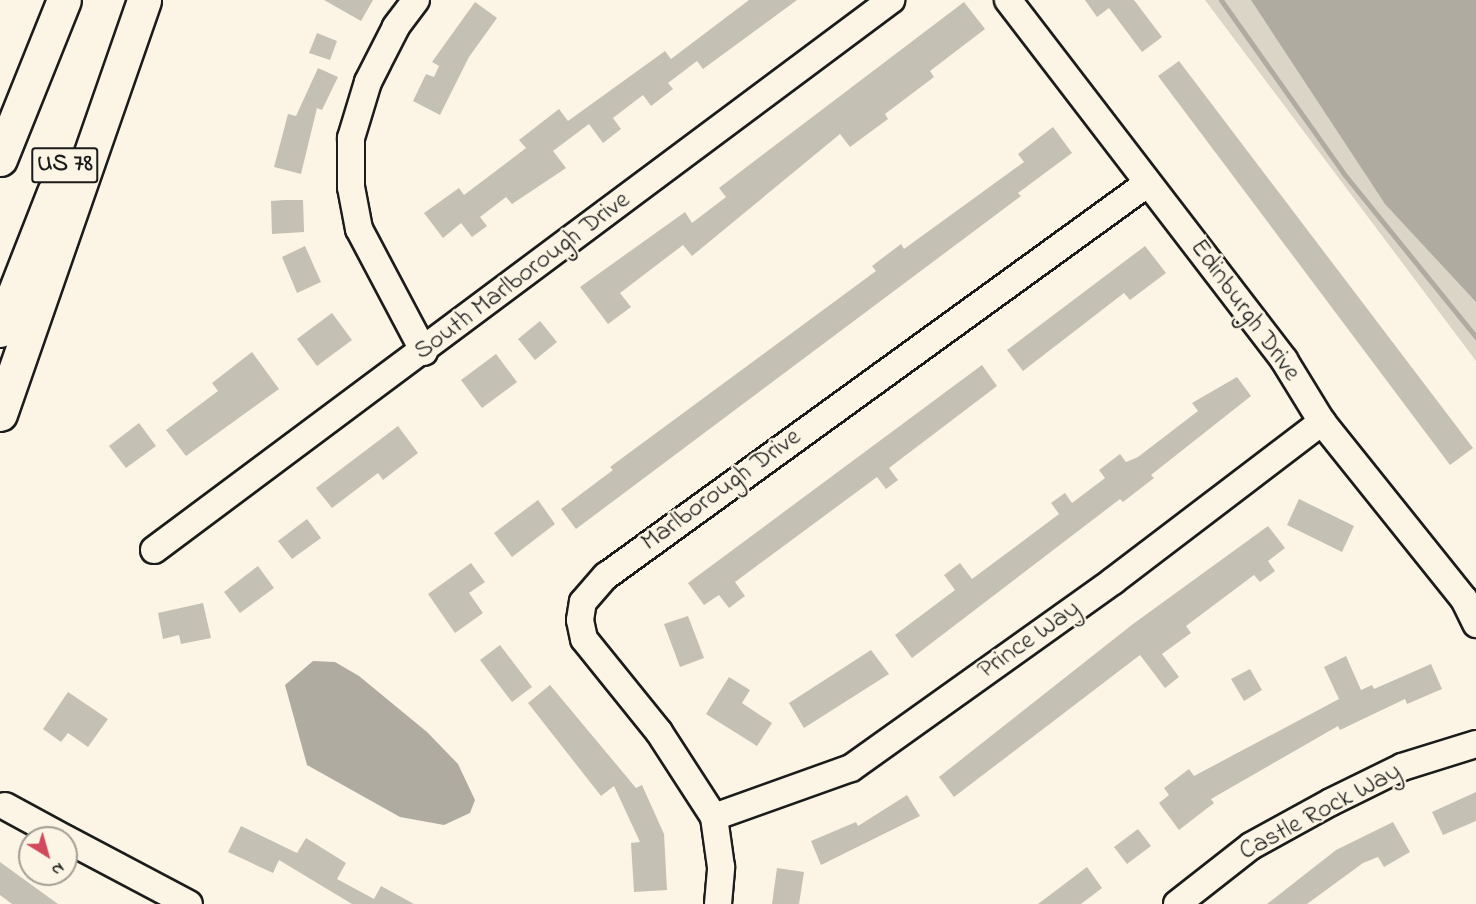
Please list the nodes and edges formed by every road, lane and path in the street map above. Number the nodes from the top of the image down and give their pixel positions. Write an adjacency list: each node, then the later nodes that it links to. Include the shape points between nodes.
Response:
1 (64, 0): 7 (highway, US 78)
2 (130, 0): 9 (highway, US 78)
3 (144, 0): 11 (highway)
4 (416, 0): 10 (street, via 396,27 369,82 351,138 351,187 359,229)
5 (891, 0): 10 (street, South Marlborough Drive)
6 (1008, 0): 8 (street, Edinburgh Drive)
7 (0, 159)
8 (1148, 183): 12 (street, Edinburgh Drive, via 1284,360); 17 (street, Marlborough Drive, via 633,556 583,602 580,620 584,639 659,732)
9 (0, 330)
10 (424, 352): 13 (street, South Marlborough Drive)
11 (0, 414)
12 (1322, 422): 14 (street, Edinburgh Drive, via 1464,599); 17 (street, Prince Way, via 1113,581 851,768)
13 (154, 550)
14 (1476, 624)
15 (1476, 744): 22 (street, Castle Rock Way, via 1402,767 1331,802 1251,846)
16 (5, 806): 18 (street)
17 (714, 817): 21 (street, Marlborough Drive, via 721,867)
18 (42, 826)
19 (78, 845): 20 (street)
20 (189, 904)
21 (718, 904)
22 (1177, 904)

